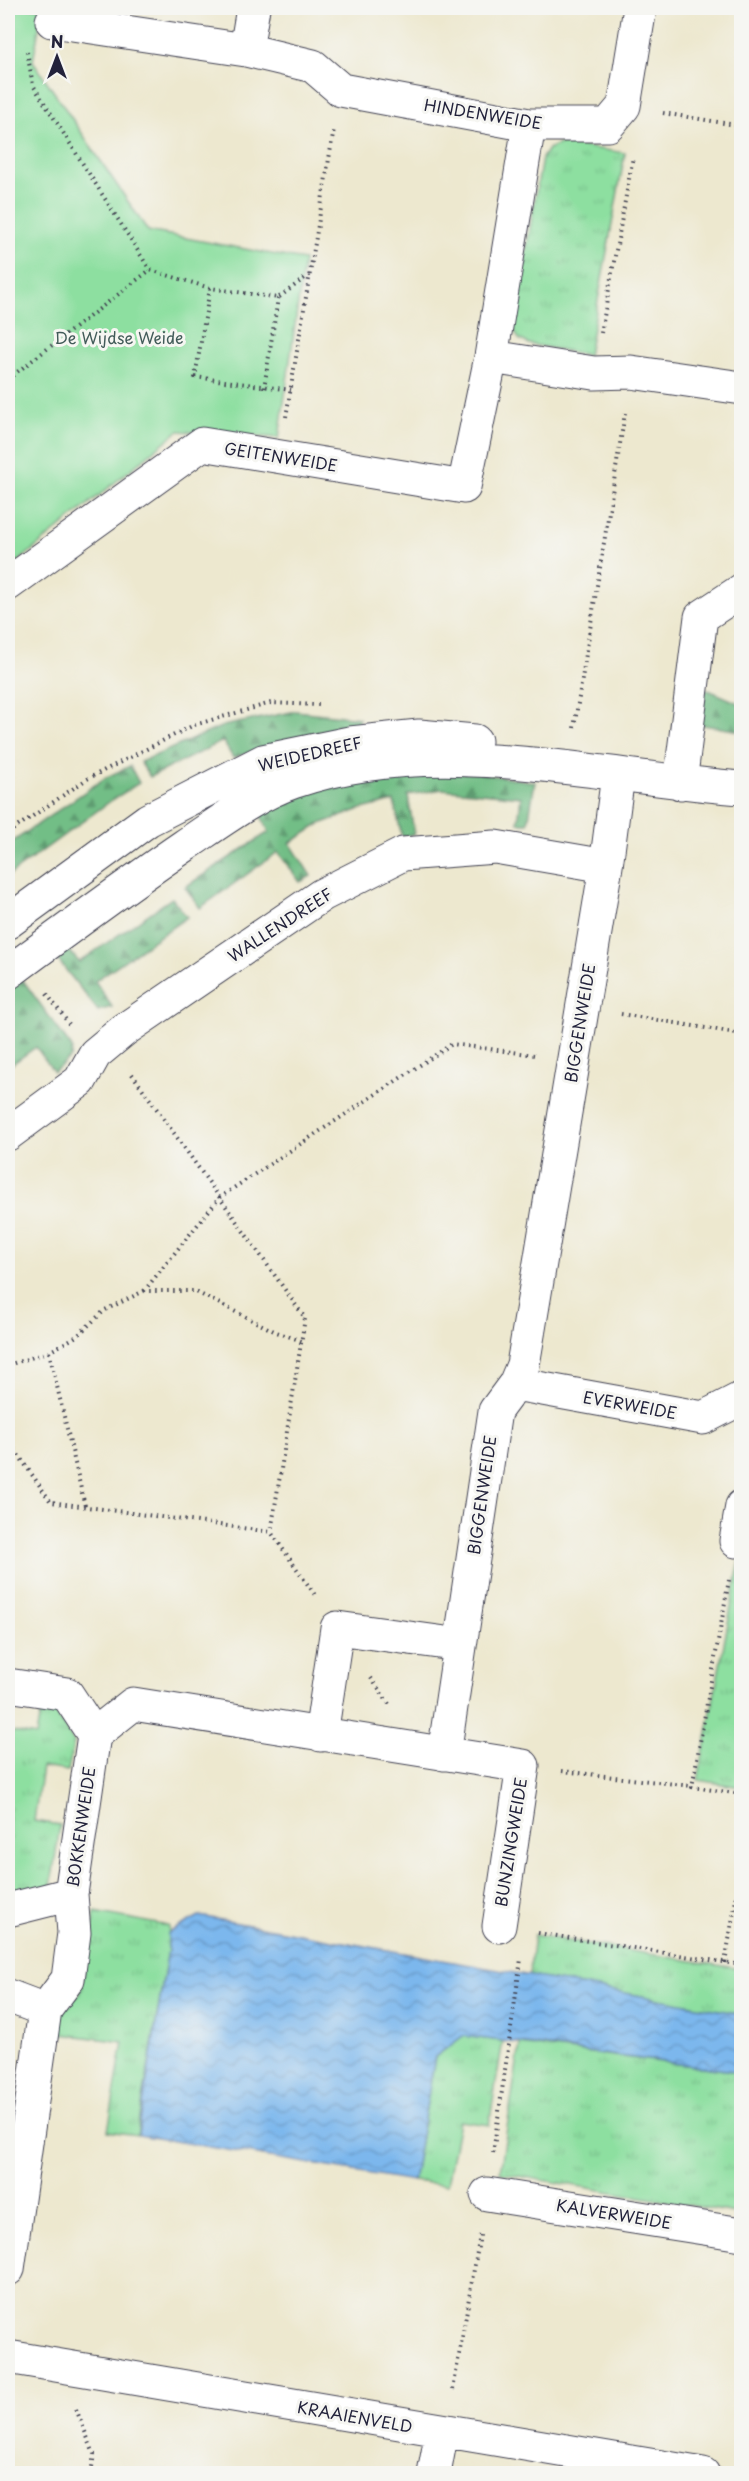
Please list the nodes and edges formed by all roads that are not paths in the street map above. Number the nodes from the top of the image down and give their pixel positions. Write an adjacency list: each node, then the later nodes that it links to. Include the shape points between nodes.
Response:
1 (253, 8): 4 (street)
2 (640, 8): 5 (street, HINDENWEIDE, via 616,116)
3 (52, 21): 4 (street)
4 (246, 50): 5 (street, HINDENWEIDE, via 313,66 341,90)
5 (529, 125): 6 (street, GEITENWEIDE)
6 (491, 357): 7 (street, via 594,374 631,372); 8 (street, GEITENWEIDE, via 464,487 202,444)
7 (741, 388)
8 (8, 584)
9 (741, 590): 11 (street, via 701,617)
10 (618, 775): 11 (street, WEIDEDREEF); 13 (street, BIGGENWEIDE); 14 (street, WEIDEDREEF, via 569,756 506,744 419,736 350,743 263,761 148,820); 15 (street, WEIDEDREEF, via 505,763 415,760 339,769 291,782 226,818)
11 (680, 783): 12 (street, WEIDEDREEF)
12 (741, 788)
13 (606, 866): 16 (street, WALLENDREEF, via 495,846 403,854 322,895 102,1048 80,1081); 17 (street, BIGGENWEIDE, via 523,1365)
14 (8, 922)
15 (16, 967)
16 (8, 1134)
17 (515, 1384): 18 (street, EVERWEIDE, via 703,1418); 21 (street, BIGGENWEIDE, via 495,1411)
18 (741, 1398)
19 (741, 1506): 20 (street)
20 (736, 1541)
21 (460, 1645): 24 (street, via 337,1628); 25 (street, BIGGENWEIDE)
22 (8, 1685): 23 (street, via 67,1694)
23 (94, 1735): 24 (street, via 133,1704); 26 (street, BOKKENWEIDE)
24 (321, 1735): 25 (street)
25 (432, 1753): 28 (street, BUNZINGWEIDE, via 523,1766)
26 (71, 1894): 27 (street); 30 (street, BOKKENWEIDE, via 75,1933 68,1979)
27 (8, 1910)
28 (499, 1926)
29 (8, 1996): 30 (street)
30 (45, 2010): 31 (street, BOKKENWEIDE)
31 (22, 2082): 34 (street, BOKKENWEIDE)
32 (487, 2194): 33 (street, KALVERWEIDE)
33 (741, 2234)
34 (8, 2269)
35 (8, 2357): 36 (street, KRAAIENVELD)
36 (444, 2431): 37 (street); 38 (street, KRAAIENVELD)
37 (434, 2474)
38 (703, 2474)

